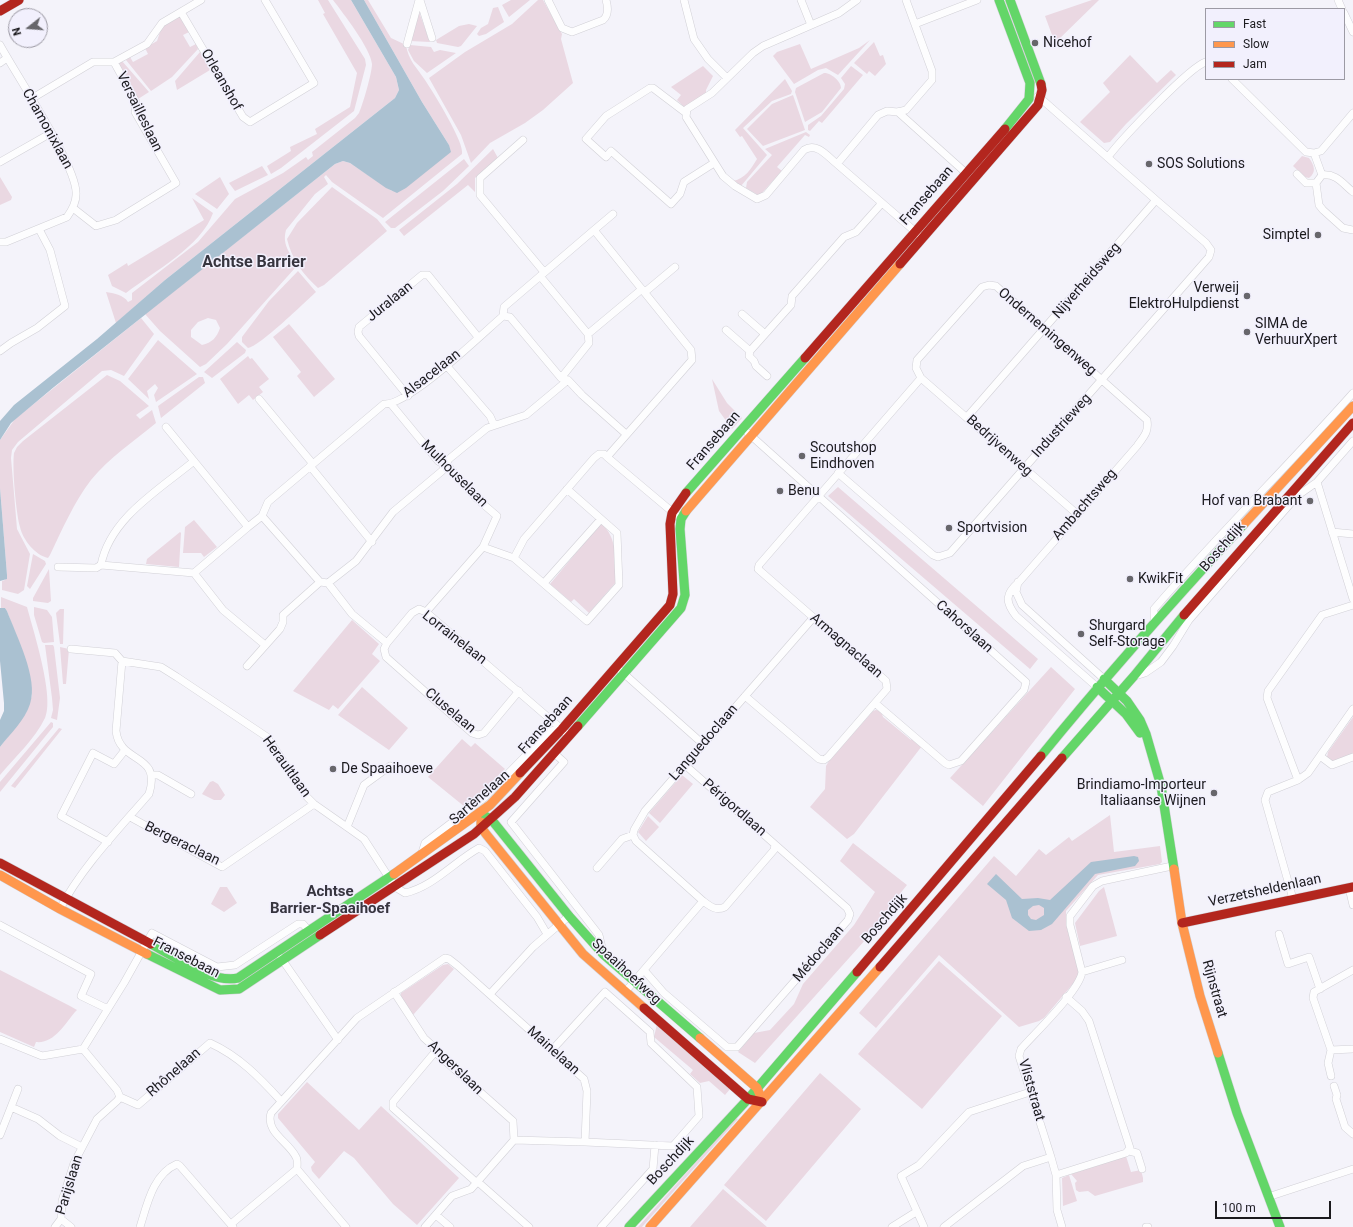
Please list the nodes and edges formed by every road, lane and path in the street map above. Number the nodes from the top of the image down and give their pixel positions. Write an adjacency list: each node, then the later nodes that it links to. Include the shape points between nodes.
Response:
1 (19, 0): 14 (street)
2 (201, 0): 15 (street)
3 (264, 0): 15 (street, Orleanshof, via 314,83 250,122 243,117)
4 (419, 0): 20 (street); 21 (street)
5 (548, 0): 6 (street, via 562,28 572,32 606,18)
6 (606, 0)
7 (684, 0): 27 (street, via 694,39 708,60)
8 (801, 0): 18 (street)
9 (857, 0): 18 (street, via 839,13)
10 (906, 0): 17 (street)
11 (977, 0): 17 (street)
12 (999, 0): 29 (street, via 1027,75)
13 (1010, 0): 30 (street, via 1040,80)
14 (0, 11)
15 (181, 12): 24 (street, via 162,23 147,44)
16 (1345, 15): 19 (street)
17 (915, 24): 32 (street, via 933,76 906,110)
18 (810, 25): 27 (street, via 763,46)
19 (1353, 32)
20 (432, 38)
21 (408, 44)
22 (0, 45): 23 (street, Chamonixlaan)
23 (7, 58): 26 (street); 31 (street, Chamonixlaan)
24 (114, 62): 31 (street, via 93,62); 49 (street, Versailleslaan, via 136,102 135,112 176,183 116,220 96,226)
25 (1205, 62): 38 (street, via 1191,72 1119,142)
26 (0, 63)
27 (727, 78): 33 (street, via 712,93 687,109)
28 (1233, 80): 37 (street, via 1306,152)
29 (1030, 91): 30 (street); 42 (street, Fransebaan, via 1024,107)
30 (1041, 98): 38 (street); 55 (street, Fransebaan, via 1032,114)
31 (31, 99): 35 (street, Chamonixlaan)
32 (898, 112): 41 (street, via 887,111 878,115); 42 (street)
33 (686, 113): 40 (street); 40 (street, via 650,88 606,116 586,139 606,157 611,151 672,204 680,194 684,182)
34 (1353, 113): 37 (street, via 1320,151)
35 (51, 133): 39 (street); 49 (street, Chamonixlaan, via 71,168 77,193)
36 (523, 140): 58 (street, via 480,178 480,195)
37 (1314, 153): 44 (street)
38 (1108, 157): 47 (street)
39 (0, 162)
40 (714, 163): 41 (street, via 723,176 757,199 766,196 809,146 816,147)
41 (837, 164): 48 (street)
42 (966, 173): 54 (street, Fransebaan)
43 (1296, 174): 45 (street, via 1306,183)
44 (1322, 175): 45 (street); 46 (street, via 1335,176)
45 (1316, 184): 53 (street, via 1322,210 1343,228)
46 (1353, 192)
47 (1156, 200): 62 (street, Nijverheidsweg); 73 (street, Industrieweg, via 1206,243 1211,250 1209,257)
48 (882, 203): 54 (street); 65 (street, via 856,232 844,237 792,296 791,305)
49 (73, 208): 51 (street, via 67,217)
50 (613, 214): 52 (street, Alsacelaan)
51 (39, 229): 56 (street); 68 (street, via 50,250 65,306)
52 (594, 230): 58 (street, Alsacelaan); 59 (street)
53 (1353, 230)
54 (915, 232): 55 (street); 84 (street, Fransebaan)
55 (923, 238): 86 (street, Fransebaan)
56 (0, 242)
57 (675, 267): 59 (street)
58 (542, 274): 61 (street, Alsacelaan, via 504,307); 64 (street)
59 (643, 290): 64 (street); 85 (street, via 691,350 692,360)
60 (742, 314): 65 (street)
61 (503, 316): 66 (street, Alsacelaan); 72 (street, via 510,317)
62 (1045, 329): 71 (street, Ondernemingenweg, via 996,286 982,287 917,360 916,368); 73 (street, Ondernemingenweg); 79 (street, Nijverheidsweg)
63 (726, 330): 67 (street)
64 (588, 334): 72 (street, via 589,343)
65 (765, 334): 67 (street)
66 (478, 337): 69 (street, Alsacelaan); 75 (street, Juralaan, via 428,276 422,276 359,327 359,336)
67 (750, 351): 70 (street, via 749,356)
68 (0, 352)
69 (446, 365): 75 (street, Alsacelaan); 81 (street, via 490,416)
70 (767, 376)
71 (921, 378): 79 (street, Bedrijvenweg); 93 (street)
72 (565, 379): 81 (street, via 526,415); 85 (street)
73 (1102, 381): 83 (street, Ondernemingenweg, via 1146,420); 92 (street, Industrieweg)
74 (1353, 393): 120 (street, Boschdijk, via 1159,603 1154,609)
75 (408, 396): 77 (street, Alsacelaan)
76 (259, 399): 90 (street)
77 (391, 404): 90 (street, Alsacelaan, via 384,404); 91 (street, Mulhouselaan, via 438,461)
78 (1353, 406): 120 (street, Boschdijk)
79 (967, 417): 92 (street, Bedrijvenweg)
80 (1353, 423): 129 (street, Boschdijk, via 1202,592)
81 (494, 425): 91 (street, via 449,459)
82 (166, 427): 89 (street)
83 (1148, 428): 98 (street, Ambachtsweg, via 1137,446)
84 (743, 429): 86 (street, Cahorslaan); 97 (street, Fransebaan)
85 (626, 434): 88 (street)
86 (751, 436): 96 (street, Cahorslaan); 101 (street, Fransebaan)
87 (1353, 441): 94 (street, Boschdijk)
88 (607, 457): 95 (street, via 599,454); 97 (street)
89 (194, 461): 102 (street); 109 (street, via 120,523 103,556)
90 (311, 465): 99 (street, Alsacelaan, via 268,502); 105 (street)
91 (445, 465): 105 (street, via 442,471 393,512); 106 (street, Mulhouselaan, via 476,498 498,516)
92 (1024, 468): 93 (street, Industrieweg, via 950,553 938,557); 98 (street, Bedrijvenweg)
93 (838, 473): 96 (street)
94 (1316, 482): 103 (street); 129 (street, Boschdijk, via 1297,496 1194,614 1161,662 1145,673)
95 (567, 489): 100 (street); 107 (street, via 524,539)
96 (817, 495): 118 (street, Armagnaclaan, via 758,569); 136 (street, Cahorslaan, via 1026,682 1024,690 961,761 949,765)
97 (672, 513): 101 (street); 127 (street, Fransebaan, via 670,524 674,594 670,605)
98 (1077, 514): 112 (street, Ambachtsweg)
99 (262, 516): 102 (street, Alsacelaan); 111 (street)
100 (601, 518): 114 (street); 114 (street, via 617,533 619,585 585,624)
101 (681, 519): 128 (street, Fransebaan, via 685,595 681,608)
102 (248, 527): 110 (street, Alsacelaan)
103 (1332, 532): 104 (street); 115 (street)
104 (1353, 534)
105 (372, 542): 113 (street, via 356,561)
106 (484, 547): 107 (street); 117 (street)
107 (514, 558): 114 (street)
108 (58, 566): 109 (street)
109 (101, 566): 110 (street)
110 (194, 573): 123 (street, via 223,610)
111 (320, 582): 113 (street); 123 (street, via 283,615 280,629)
112 (1018, 582): 119 (street, via 1017,598); 121 (street, Ambachtsweg, via 1008,594 1010,609)
113 (328, 583): 122 (street, via 352,614)
114 (544, 583)
115 (1353, 599)
116 (1353, 605): 149 (street, via 1322,615 1268,691 1268,698)
117 (426, 612): 122 (street, Lorrainelaan, via 419,610 412,614); 132 (street, Lorrainelaan)
118 (813, 618): 134 (street, Languedoclaan); 136 (street, Armagnaclaan, via 886,681 887,689)
119 (1039, 621): 121 (street); 130 (street)
120 (1154, 622): 130 (street, Boschdijk)
121 (1032, 630): 131 (street, Ambachtsweg)
122 (387, 643): 132 (street, Cluselaan, via 384,649 386,657 472,733 484,733)
123 (265, 644): 126 (street)
124 (71, 649): 125 (street, Heraultlaan, via 115,654)
125 (122, 661): 141 (street, via 116,731 118,742); 151 (street, Heraultlaan, via 161,667 267,736)
126 (247, 666)
127 (617, 668): 128 (street); 138 (street, Fransebaan)
128 (624, 674): 139 (street, Fransebaan); 140 (street)
129 (1134, 676): 133 (street, Boschdijk)
130 (1104, 679): 131 (street, Boschdijk); 133 (street, Rijnstraat)
131 (1097, 687): 135 (street, Rijnstraat); 207 (street, Boschdijk, via 993,814)
132 (519, 691): 138 (street, Lorrainelaan)
133 (1118, 692): 135 (street, Boschdijk); 142 (street, Rijnstraat, via 1140,720)
134 (745, 696): 136 (street, Armagnaclaan, via 819,759 824,760); 140 (street, Languedoclaan)
135 (1112, 700): 142 (street, Rijnstraat, via 1134,723); 213 (street, Boschdijk)
136 (875, 703)
137 (1353, 709): 144 (street)
138 (562, 729): 139 (street, Lorrainelaan); 152 (street, Fransebaan, via 507,789); 161 (street, Sartènelaan, via 550,731 484,798 425,844)
139 (570, 736): 143 (street, Fransebaan)
140 (703, 744): 146 (street, Languedoclaan)
141 (125, 750): 148 (street, via 149,767); 159 (street, via 114,764 93,753 62,816)
142 (1151, 750): 163 (street, Rijnstraat, via 1165,807)
143 (555, 754): 154 (street, Fransebaan); 155 (street, Fransebaan, via 564,762)
144 (1320, 756): 145 (street, via 1332,765); 149 (street, via 1308,773)
145 (1353, 757)
146 (685, 765): 158 (street, Languedoclaan, via 645,810); 160 (street, Périgordlaan)
147 (390, 766): 156 (street, via 364,785)
148 (152, 774): 150 (street); 153 (street, via 149,794)
149 (1298, 780): 170 (street, via 1268,792 1264,800)
150 (192, 794)
151 (314, 804): 153 (street, Bergeraclaan, via 222,867); 156 (street, Heraultlaan)
152 (479, 814): 154 (street, Spaaihoefweg); 157 (street); 161 (street, Fransebaan)
153 (130, 817): 159 (street)
154 (491, 819): 157 (street, Fransebaan); 174 (street, Spaaihoefweg)
155 (511, 822): 184 (street, Spaaihoefweg, via 513,828 599,935)
156 (346, 827): 166 (street, Heraultlaan, via 364,839)
157 (481, 827): 167 (street, Fransebaan); 176 (street, Spaaihoefweg)
158 (633, 835): 164 (street, via 622,839); 171 (street, Périgordlaan, via 636,841)
159 (108, 842): 169 (street)
160 (775, 845): 171 (street, Périgordlaan, via 774,850 725,907 719,910); 199 (street, Médoclaan, via 847,908 850,914 848,920 741,1043)
161 (421, 856): 166 (street, Fransebaan)
162 (0, 863): 169 (street, Fransebaan)
163 (1172, 866): 175 (street, Rijnstraat); 189 (street, via 1102,881 1093,886 1070,916)
164 (597, 868)
165 (0, 875): 173 (street, Fransebaan)
166 (389, 877): 167 (street); 178 (street, Fransebaan)
167 (395, 887): 179 (street, via 405,893 412,891 479,848 485,851 537,917); 186 (street, Fransebaan)
168 (1351, 888): 170 (street, Verzetsheldenlaan); 172 (street)
169 (66, 898): 173 (street); 181 (street, Fransebaan)
170 (1293, 899): 175 (street, Verzetsheldenlaan)
171 (703, 901): 187 (street)
172 (1353, 905)
173 (60, 909): 182 (street, Fransebaan)
174 (570, 916): 176 (street); 184 (street, Spaaihoefweg)
175 (1182, 923): 228 (street, Rijnstraat, via 1200,996 1237,1113)
176 (559, 924): 179 (street); 193 (street, Spaaihoefweg, via 583,954)
177 (0, 925): 196 (street, via 91,974 82,996)
178 (309, 931): 181 (street, Fransebaan, via 303,924 298,924 235,965 217,967 152,933); 183 (street, Fransebaan)
179 (547, 934): 194 (street)
180 (1279, 934): 191 (street, via 1288,964 1309,958)
181 (147, 942): 182 (street); 183 (street, Fransebaan, via 207,974 228,980 238,978)
182 (142, 951): 186 (street, Fransebaan, via 220,990 229,991 239,989); 196 (street)
183 (277, 952): 186 (street)
184 (603, 954): 190 (street, Spaaihoefweg)
185 (1122, 960): 189 (street)
186 (283, 961): 198 (street)
187 (644, 970): 190 (street); 199 (street, Spaaihoefweg, via 664,992)
188 (1353, 970): 191 (street)
189 (1082, 972): 195 (street, Vliststraat, via 1080,981)
190 (634, 981): 193 (street); 207 (street, Spaaihoefweg)
191 (1320, 989): 203 (street, via 1314,992 1313,998)
192 (394, 992): 194 (street, Mainelaan, via 445,958); 198 (street, Mainelaan, via 357,1018); 204 (street, Angerslaan)
193 (625, 992): 211 (street, Spaaihoefweg)
194 (490, 994): 202 (street, Mainelaan)
195 (1066, 997): 209 (street, Vliststraat, via 1021,1049 1019,1056); 221 (street, via 1089,1021)
196 (108, 1009): 200 (street)
197 (0, 1039): 200 (street, via 42,1056)
198 (338, 1040): 212 (street, Mainelaan)
199 (731, 1048)
200 (83, 1049): 210 (street)
201 (1353, 1049): 203 (street)
202 (552, 1050): 218 (street, Mainelaan, via 584,1079 587,1091); 219 (street, via 605,992 650,1032 651,1043 697,1087 699,1116 673,1146)
203 (1331, 1050): 205 (street, via 1328,1063)
204 (435, 1052): 217 (street, Angerslaan, via 513,1121); 227 (street, via 396,1098 393,1108)
205 (1331, 1076)
206 (1334, 1086): 215 (street, via 1345,1127)
207 (757, 1088): 211 (street, Boschdijk); 213 (street, Spaaihoefweg)
208 (18, 1089): 214 (street)
209 (1030, 1092): 222 (street, Vliststraat); 229 (street, via 969,1112 919,1165 901,1176)
210 (120, 1097): 212 (street, Rhônelaan, via 138,1105 210,1042 227,1051 262,1080); 220 (street, Parijslaan, via 97,1119)
211 (748, 1099): 213 (street, Spaaihoefweg); 241 (street, Boschdijk)
212 (281, 1101): 223 (street, Mainelaan, via 271,1113 270,1126 297,1157)
213 (762, 1102): 242 (street, Boschdijk)
214 (11, 1107): 216 (street); 220 (street, via 38,1118 60,1136)
215 (1353, 1134)
216 (0, 1135)
217 (514, 1140): 218 (street); 227 (street)
218 (585, 1142): 219 (street)
219 (655, 1145): 240 (street, via 653,1169)
220 (82, 1147): 231 (street, Parijslaan, via 62,1201)
221 (1129, 1151): 224 (street, via 1137,1153); 226 (street)
222 (1051, 1157): 226 (street, Vliststraat); 245 (street, via 1023,1166)
223 (297, 1169): 232 (street); 236 (street, Mainelaan)
224 (1142, 1169)
225 (1353, 1169): 228 (street)
226 (1056, 1175): 246 (street, Vliststraat, via 1057,1210)
227 (477, 1182): 230 (street, via 472,1189 452,1196); 239 (street)
228 (1268, 1197): 247 (street, Rijnstraat)
229 (916, 1212): 243 (street); 244 (street)
230 (436, 1215): 237 (street); 238 (street)
231 (61, 1219): 233 (street, Parijslaan); 234 (street)
232 (232, 1226): 235 (street, via 176,1164 169,1167 152,1190)
233 (55, 1227)
234 (71, 1227)
235 (140, 1227)
236 (346, 1227)
237 (424, 1227)
238 (450, 1227)
239 (529, 1227)
240 (601, 1227)
241 (629, 1227)
242 (650, 1227)
243 (892, 1227)
244 (924, 1227)
245 (944, 1227)
246 (1062, 1227)
247 (1280, 1227)

